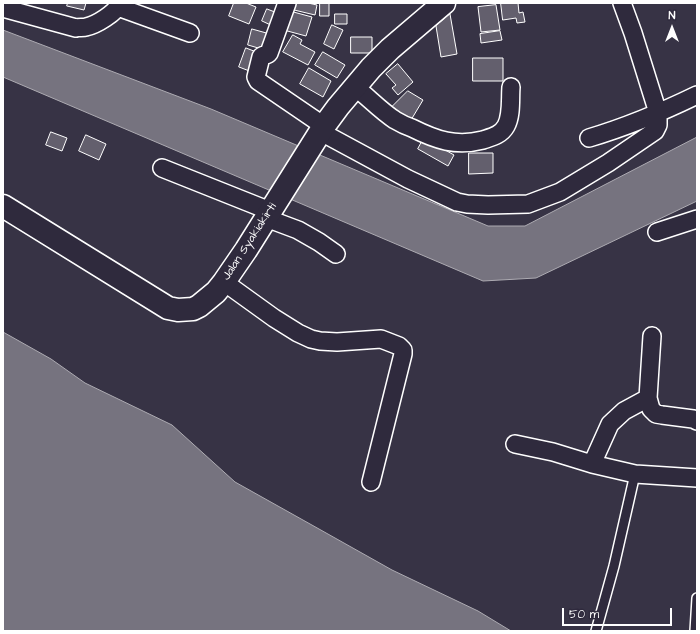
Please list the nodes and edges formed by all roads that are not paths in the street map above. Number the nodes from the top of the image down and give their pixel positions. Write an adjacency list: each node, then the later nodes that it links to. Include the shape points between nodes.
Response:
1 (287, 3): 11 (street, via 270,53 261,57 256,77)
2 (443, 3): 7 (street, Jalan Syakiakirti, via 381,58)
3 (622, 3): 10 (street)
4 (119, 5): 5 (street, via 96,23 76,28); 6 (street)
5 (13, 7)
6 (190, 33)
7 (355, 87): 8 (street, via 396,120 422,133 447,142 459,143 473,142 501,132 506,126 509,114); 11 (street, Jalan Syakiakirti)
8 (511, 87)
9 (697, 95): 10 (street)
10 (658, 113): 11 (street, via 655,131 560,192 528,204 477,205 457,202); 12 (street)
11 (320, 133): 15 (street, Jalan Syakiakirti)
12 (589, 138)
13 (162, 168): 15 (street)
14 (3, 206): 19 (street, Jalan Syakiakirti, via 168,308 193,309 216,292)
15 (270, 211): 18 (street); 19 (street, Jalan Syakiakirti)
16 (697, 219): 17 (street)
17 (656, 232)
18 (336, 254)
19 (224, 282): 27 (street, via 274,318 311,339 337,342 381,339 403,350)
20 (652, 336): 21 (street)
21 (648, 398): 22 (street, via 651,409 656,414); 24 (street, via 624,411 610,424)
22 (697, 421)
23 (515, 444): 24 (street)
24 (592, 464): 25 (street)
25 (635, 474): 26 (street); 29 (lane)
26 (697, 478)
27 (371, 482)
28 (697, 598): 30 (lane)
29 (596, 631)
30 (695, 631)

